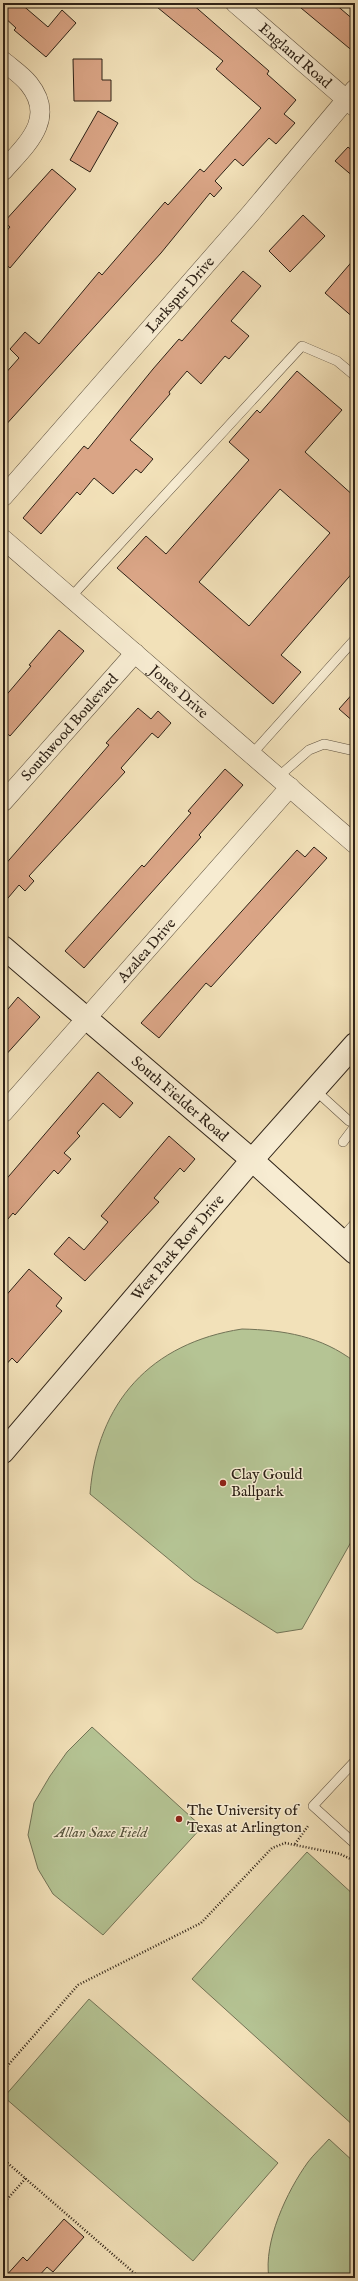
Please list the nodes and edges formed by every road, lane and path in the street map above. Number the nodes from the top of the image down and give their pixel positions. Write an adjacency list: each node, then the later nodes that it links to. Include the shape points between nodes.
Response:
1 (235, 3): 3 (street, England Road)
2 (3, 61): 4 (street, via 28,82 36,94 40,109 39,124)
3 (352, 99): 6 (street, Larkspur Drive)
4 (3, 171)
5 (355, 376): 8 (lane, via 337,361 302,346)
6 (3, 497)
7 (3, 539): 8 (street, Jones Drive)
8 (71, 598): 10 (street, Jones Drive)
9 (355, 639): 12 (lane)
10 (135, 653): 12 (street, Jones Drive); 14 (street, Southwood Boulevard)
11 (355, 751): 13 (lane, via 324,744 309,750)
12 (252, 754): 13 (street, Jones Drive)
13 (284, 782): 15 (street, Jones Drive); 17 (street, Azalea Drive)
14 (3, 802)
15 (355, 844)
16 (3, 947): 17 (main road, South Fielder Road)
17 (85, 1018): 20 (street, Azalea Drive); 23 (main road, South Fielder Road)
18 (355, 1044): 19 (main road, West Park Row Drive)
19 (315, 1090): 21 (lane); 23 (main road, West Park Row Drive)
20 (3, 1113)
21 (355, 1124): 22 (lane)
22 (343, 1142)
23 (252, 1160): 25 (main road, South Fielder Road); 26 (main road, West Park Row Drive)
24 (355, 1223): 25 (lane)
25 (347, 1247)
26 (3, 1452)
27 (355, 1760): 30 (lane, via 313,1806)
28 (308, 1826): 29 (path)
29 (295, 1844): 31 (path, via 340,1854); 32 (path, via 285,1842 272,1848 201,1923 78,1985)
30 (355, 1844)
31 (355, 1861)
32 (3, 2072)
33 (3, 2159): 34 (path)
34 (26, 2178): 35 (path); 36 (path)
35 (3, 2204)
36 (140, 2278)

